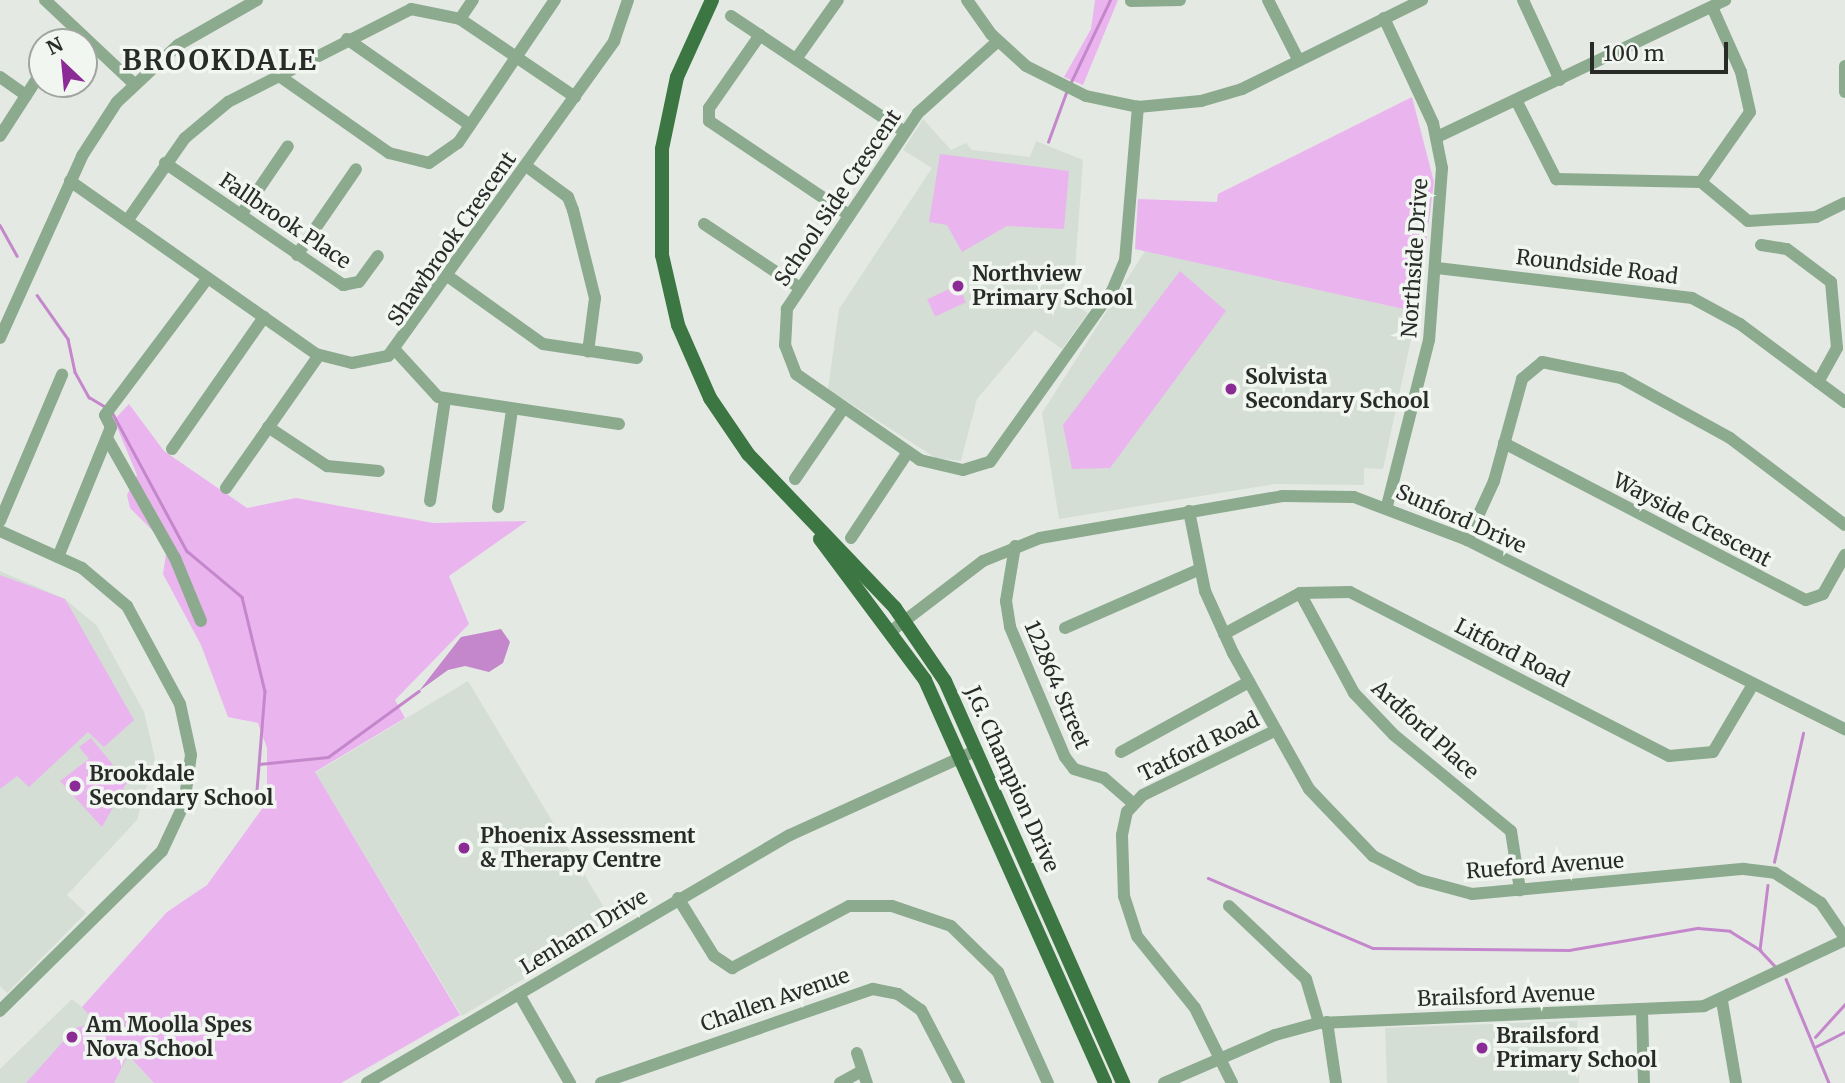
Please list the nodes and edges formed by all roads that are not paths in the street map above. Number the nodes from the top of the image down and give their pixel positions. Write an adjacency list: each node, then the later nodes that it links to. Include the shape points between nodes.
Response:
1 (45, 0): 19 (street)
2 (257, 0): 31 (street, via 186,39)
3 (473, 0): 18 (street)
4 (555, 0): 24 (street)
5 (628, 0): 35 (street, Shawbrook Crescent, via 614,41)
6 (712, 0): 87 (main road, J.G. Champion Drive, via 689,44 667,114 659,219 668,288 710,398 748,454)
7 (838, 0): 25 (street)
8 (967, 0): 22 (street)
9 (1180, 0): 14 (street)
10 (1268, 0): 26 (street)
11 (1422, 0): 17 (street)
12 (1523, 0): 30 (street)
13 (1725, 0): 15 (street)
14 (1131, 1)
15 (1712, 7): 30 (street); 47 (street, via 1741,72 1751,112)
16 (731, 16): 20 (street)
17 (1384, 18): 26 (street); 41 (street, Northside Drive)
18 (460, 19): 21 (street, via 411,9); 24 (street)
19 (74, 28)
20 (760, 35): 25 (street); 50 (street, via 709,108 709,121)
21 (347, 40): 28 (street); 38 (street)
22 (998, 41): 37 (street, via 1060,85); 39 (street, School Side Crescent)
23 (98, 51): 31 (street)
24 (517, 57): 35 (street); 38 (street)
25 (796, 59): 39 (street)
26 (1299, 61): 37 (street, via 1201,101)
27 (1845, 66): 33 (street)
28 (278, 75): 38 (street, via 409,163 439,159); 43 (street, via 206,119)
29 (0, 77): 34 (street)
30 (1560, 80): 36 (street)
31 (134, 84): 46 (street, via 98,128)
32 (28, 92): 34 (street)
33 (1845, 92)
34 (26, 95): 40 (street)
35 (575, 97): 44 (street, Shawbrook Crescent)
36 (1516, 100): 41 (street); 47 (street, via 1556,179)
37 (1138, 107): 77 (street, School Side Crescent, via 1125,261 1079,341 990,462 947,469)
38 (470, 125)
39 (905, 132): 50 (street, School Side Crescent)
40 (0, 136)
41 (1437, 137): 56 (street, Northside Drive)
42 (288, 146): 49 (street)
43 (165, 163): 49 (street, Fallbrook Place); 51 (street)
44 (526, 166): 57 (street, Shawbrook Crescent); 63 (street, via 568,197 573,209 595,298)
45 (356, 169): 54 (street)
46 (70, 181): 51 (street, Shawbrook Crescent); 61 (street)
47 (1701, 182): 48 (street, via 1748,221 1816,217)
48 (1845, 203)
49 (241, 215): 54 (street, Fallbrook Place)
50 (849, 215): 59 (street, School Side Crescent)
51 (127, 221): 58 (street, Shawbrook Crescent)
52 (704, 224): 59 (street)
53 (1761, 245): 67 (street, via 1787,248 1831,282 1837,348)
54 (297, 255): 55 (street, Fallbrook Place, via 349,287)
55 (377, 256)
56 (1437, 268): 67 (street, Roundside Road, via 1692,298 1740,324); 82 (street, Northside Drive, via 1418,394)
57 (449, 277): 62 (street, Shawbrook Crescent); 63 (street, via 531,338)
58 (208, 278): 60 (street, Shawbrook Crescent); 74 (street, via 109,410)
59 (800, 288): 70 (street, School Side Crescent, via 787,309 788,358 807,385)
60 (264, 317): 64 (street, Shawbrook Crescent); 76 (street)
61 (1, 330)
62 (396, 351): 64 (street, Shawbrook Crescent, via 352,363); 68 (street, via 419,382)
63 (588, 352): 65 (street)
64 (319, 355): 73 (street)
65 (637, 358)
66 (62, 375): 85 (street)
67 (1818, 382): 69 (street, Roundside Road)
68 (445, 399): 71 (street); 81 (street)
69 (1845, 402)
70 (843, 408): 77 (street, School Side Crescent); 79 (street)
71 (512, 410): 72 (street); 83 (street)
72 (619, 424)
73 (268, 428): 78 (street, via 327,466); 80 (street)
74 (107, 438): 93 (street); 97 (street, via 175,558)
75 (1504, 443): 86 (street, via 1533,364 1596,369 1720,431); 90 (street); 92 (street, Wayside Crescent, via 1806,600 1823,594)
76 (172, 449)
77 (908, 452): 89 (street)
78 (379, 471)
79 (795, 479)
80 (226, 488)
81 (430, 501)
82 (1387, 506): 84 (street, Sunford Drive, via 1309,495); 90 (street, Sunford Drive)
83 (498, 507)
84 (1189, 511): 91 (street, Sunford Drive, via 1074,529); 94 (street, Rueford Avenue)
85 (0, 522)
86 (1845, 525)
87 (812, 526): 96 (main road, J.G. Champion Drive); 99 (main road, J.G. Champion Drive)
88 (0, 531): 93 (street)
89 (852, 538)
90 (1467, 540): 102 (street, Sunford Drive)
91 (1015, 546): 96 (street, Sunford Drive, via 957,578); 108 (street, 122864 Street, via 1006,601 1010,627 1065,757)
92 (1845, 555)
93 (58, 557): 115 (street, via 112,589 138,623 186,723 188,789 162,851)
94 (1198, 570): 98 (street); 100 (street, Rueford Avenue)
95 (1300, 593): 100 (street, Litford Road); 102 (street, Litford Road, via 1350,592 1669,756 1713,751); 109 (street, Ardford Place, via 1354,693 1394,735 1511,831)
96 (905, 620): 99 (street, Sunford Drive); 105 (main road, J.G. Champion Drive, via 945,681)
97 (201, 621)
98 (1065, 628)
99 (890, 632): 107 (main road, J.G. Champion Drive, via 925,680)
100 (1224, 634): 101 (street, Rueford Avenue)
101 (1249, 682): 104 (street, Rueford Avenue); 106 (street)
102 (1752, 686): 103 (street, Sunford Drive)
103 (1845, 729)
104 (1276, 730): 108 (street, Tatford Road); 109 (street, Rueford Avenue, via 1327,813 1373,856 1446,889)
105 (977, 750): 107 (street, Lenham Drive); 128 (main road, J.G. Champion Drive)
106 (1121, 752)
107 (961, 757): 110 (street, Lenham Drive, via 790,835); 127 (main road, J.G. Champion Drive)
108 (1133, 803): 119 (street, Tatford Road, via 1122,835 1130,918 1142,946 1195,1008)
109 (1520, 890): 112 (street, Rueford Avenue, via 1754,870 1807,891)
110 (678, 898): 113 (street, Lenham Drive); 126 (street, via 714,956 732,968 849,906 892,906 951,926 998,972)
111 (1229, 906): 117 (street, via 1306,979)
112 (1845, 939): 114 (street, Brailsford Avenue)
113 (519, 994): 121 (street, Lenham Drive); 122 (street)
114 (1722, 1001): 116 (street, Brailsford Avenue); 133 (street)
115 (0, 1011)
116 (1642, 1012): 117 (street, Brailsford Avenue); 132 (street)
117 (1323, 1022): 119 (street, Brailsford Avenue); 131 (street)
118 (857, 1053): 120 (street)
119 (1219, 1057): 129 (street, Brailsford Avenue); 130 (street, Tatford Road)
120 (865, 1077): 124 (street)
121 (367, 1083)
122 (570, 1083)
123 (601, 1083): 125 (street, Challen Avenue, via 873,989 898,994 921,1010)
124 (840, 1083)
125 (959, 1083)
126 (1048, 1083)
127 (1105, 1083)
128 (1123, 1083)
129 (1164, 1083)
130 (1232, 1083)
131 (1336, 1083)
132 (1644, 1083)
133 (1736, 1083)

